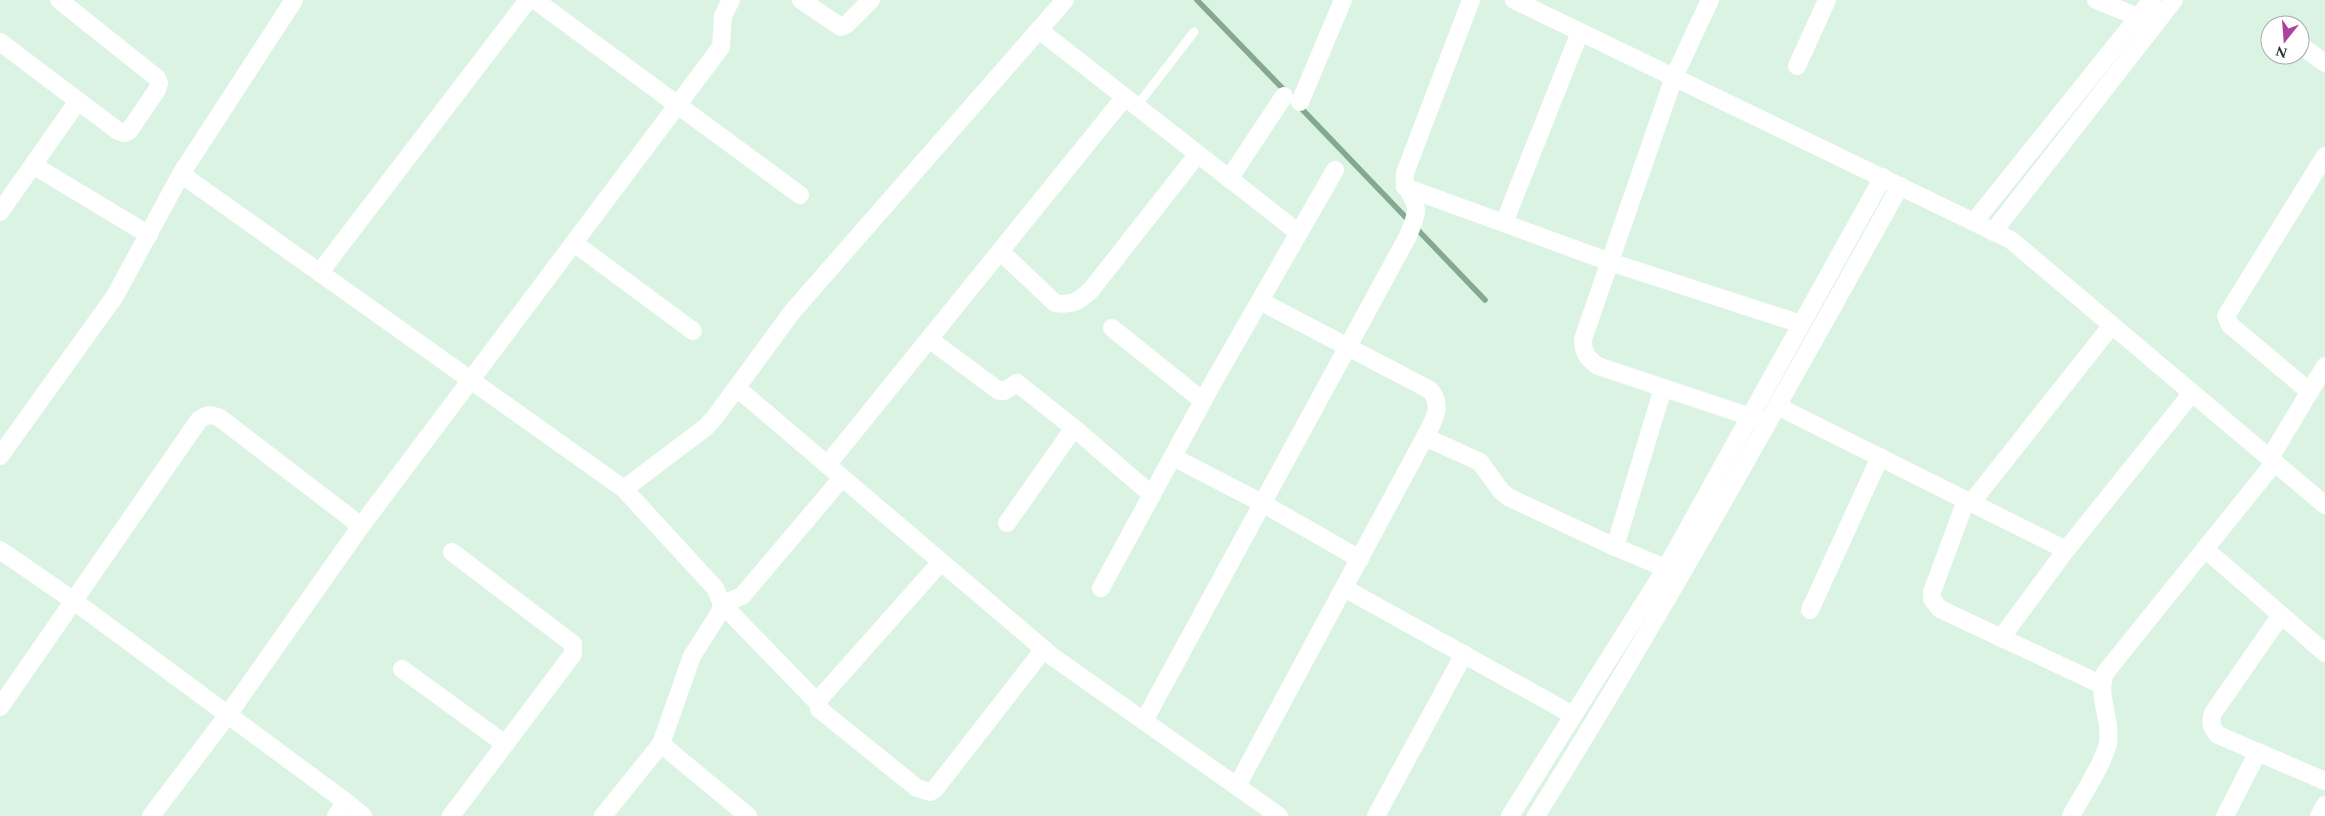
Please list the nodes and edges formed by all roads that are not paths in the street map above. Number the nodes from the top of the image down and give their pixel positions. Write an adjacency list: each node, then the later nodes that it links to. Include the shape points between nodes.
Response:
1 (59, 0): 27 (street, via 160,83 125,133)
2 (294, 0): 34 (street)
3 (528, 0): 49 (street)
4 (535, 0): 29 (street)
5 (731, 0): 29 (street, via 723,16 721,46)
6 (801, 0): 7 (street, via 841,27)
7 (871, 0)
8 (1065, 0): 19 (street)
9 (1343, 0): 36 (street, via 1292,99)
10 (1471, 0): 38 (street, via 1405,173)
11 (1514, 0): 21 (street)
12 (1710, 0): 26 (street)
13 (1827, 0): 25 (street)
14 (2096, 0): 17 (street)
15 (2152, 0): 17 (street)
16 (2174, 0): 18 (street)
17 (2138, 18): 18 (street); 41 (street)
18 (2155, 25): 43 (street)
19 (1039, 30): 28 (street); 59 (street, via 792,312)
20 (1194, 32): 28 (lane)
21 (1580, 32): 26 (street); 42 (street)
22 (0, 42): 27 (street)
23 (2310, 52): 24 (street)
24 (2325, 63)
25 (1797, 66)
26 (1674, 77): 35 (street); 48 (street)
27 (78, 101): 32 (street)
28 (1130, 102): 30 (street); 47 (street)
29 (676, 104): 39 (street); 46 (street)
30 (1197, 155): 36 (street); 47 (street, via 1091,290 1077,302 1066,305 1055,302)
31 (2325, 156): 62 (street, via 2226,316 2230,325)
32 (33, 165): 40 (street); 45 (street)
33 (1335, 170): 44 (street)
34 (181, 174): 45 (street); 49 (street)
35 (1883, 177): 37 (street); 51 (street)
36 (1229, 179): 44 (street)
37 (1900, 186): 41 (street); 64 (street)
38 (1405, 187): 42 (street); 56 (street, via 1416,211 1408,236)
39 (800, 195)
40 (0, 212)
41 (1974, 222): 43 (street)
42 (1504, 223): 48 (street)
43 (1993, 232): 52 (street, via 2011,240)
44 (1299, 233): 50 (street)
45 (149, 235): 69 (street, via 98,321)
46 (574, 244): 54 (street); 58 (street)
47 (1000, 251): 55 (street)
48 (1610, 262): 51 (street); 60 (street, via 1583,340 1583,350 1588,360 1598,366)
49 (320, 272): 58 (street)
50 (1260, 301): 56 (street); 63 (street)
51 (1801, 324): 65 (street)
52 (2112, 325): 61 (street); 77 (street)
53 (1112, 328): 63 (street)
54 (693, 331)
55 (929, 339): 67 (street, via 999,391 1017,383); 73 (street)
56 (1348, 347): 68 (street, via 1430,390 1436,397 1436,413); 78 (street)
57 (2325, 366): 62 (street)
58 (472, 380): 75 (street); 81 (street)
59 (737, 388): 73 (street); 75 (street, via 706,427)
60 (1663, 388): 65 (street); 82 (street)
61 (2192, 392): 72 (street); 85 (street)
62 (2310, 392): 72 (street)
63 (1204, 401): 70 (street)
64 (1777, 406): 66 (street); 71 (street)
65 (1750, 416): 66 (street); 89 (street)
66 (1768, 423): 90 (street)
67 (1074, 428): 76 (street); 80 (street)
68 (1425, 437): 82 (street, via 1480,462 1508,497); 87 (street)
69 (0, 456)
70 (1173, 457): 76 (street); 78 (street)
71 (1880, 457): 77 (street); 95 (street)
72 (2273, 460): 79 (street); 83 (street)
73 (827, 465): 74 (street)
74 (842, 478): 88 (street); 94 (street, via 742,596)
75 (624, 489): 94 (street, via 715,588)
76 (1152, 495): 91 (street)
77 (1968, 501): 85 (street); 97 (street, via 1932,599 1940,609)
78 (1262, 503): 87 (street); 107 (street)
79 (2325, 505)
80 (1007, 524)
81 (361, 526): 93 (street, via 220,418 205,415); 106 (street)
82 (1614, 547): 89 (street)
83 (2205, 549): 96 (street); 102 (street, via 2109,667)
84 (0, 550): 93 (street)
85 (2066, 550): 97 (street)
86 (452, 552): 108 (street, via 573,644 573,654)
87 (1360, 559): 92 (street)
88 (941, 562): 98 (street); 103 (street)
89 (1666, 568): 90 (street); 105 (street)
90 (1682, 575): 123 (street)
91 (1102, 588)
92 (1344, 588): 100 (street); 112 (street)
93 (74, 601): 104 (street); 106 (street)
94 (722, 604): 103 (street); 109 (street, via 692,656)
95 (1810, 610)
96 (2281, 615): 99 (street); 110 (street, via 2210,721 2218,734)
97 (2001, 638): 102 (street)
98 (1044, 649): 103 (street, via 930,792 917,788 819,709); 107 (street)
99 (2325, 653)
100 (1464, 654): 105 (street); 121 (street)
101 (402, 669): 108 (street)
102 (2102, 685): 124 (street, via 2109,727 2108,743)
103 (818, 703)
104 (0, 707)
105 (1574, 715): 122 (street)
106 (227, 716): 114 (street); 115 (street)
107 (1144, 721): 112 (street)
108 (505, 744): 117 (street)
109 (661, 744): 118 (street); 119 (street)
110 (2258, 752): 111 (street); 125 (street)
111 (2325, 782)
112 (1237, 786): 120 (street)
113 (2325, 805): 126 (street)
114 (341, 809): 116 (street)
115 (152, 816)
116 (363, 816)
117 (451, 816)
118 (603, 816)
119 (748, 816)
120 (1279, 816)
121 (1376, 816)
122 (1510, 816)
123 (1536, 816)
124 (2071, 816)
125 (2225, 816)
126 (2319, 816)

